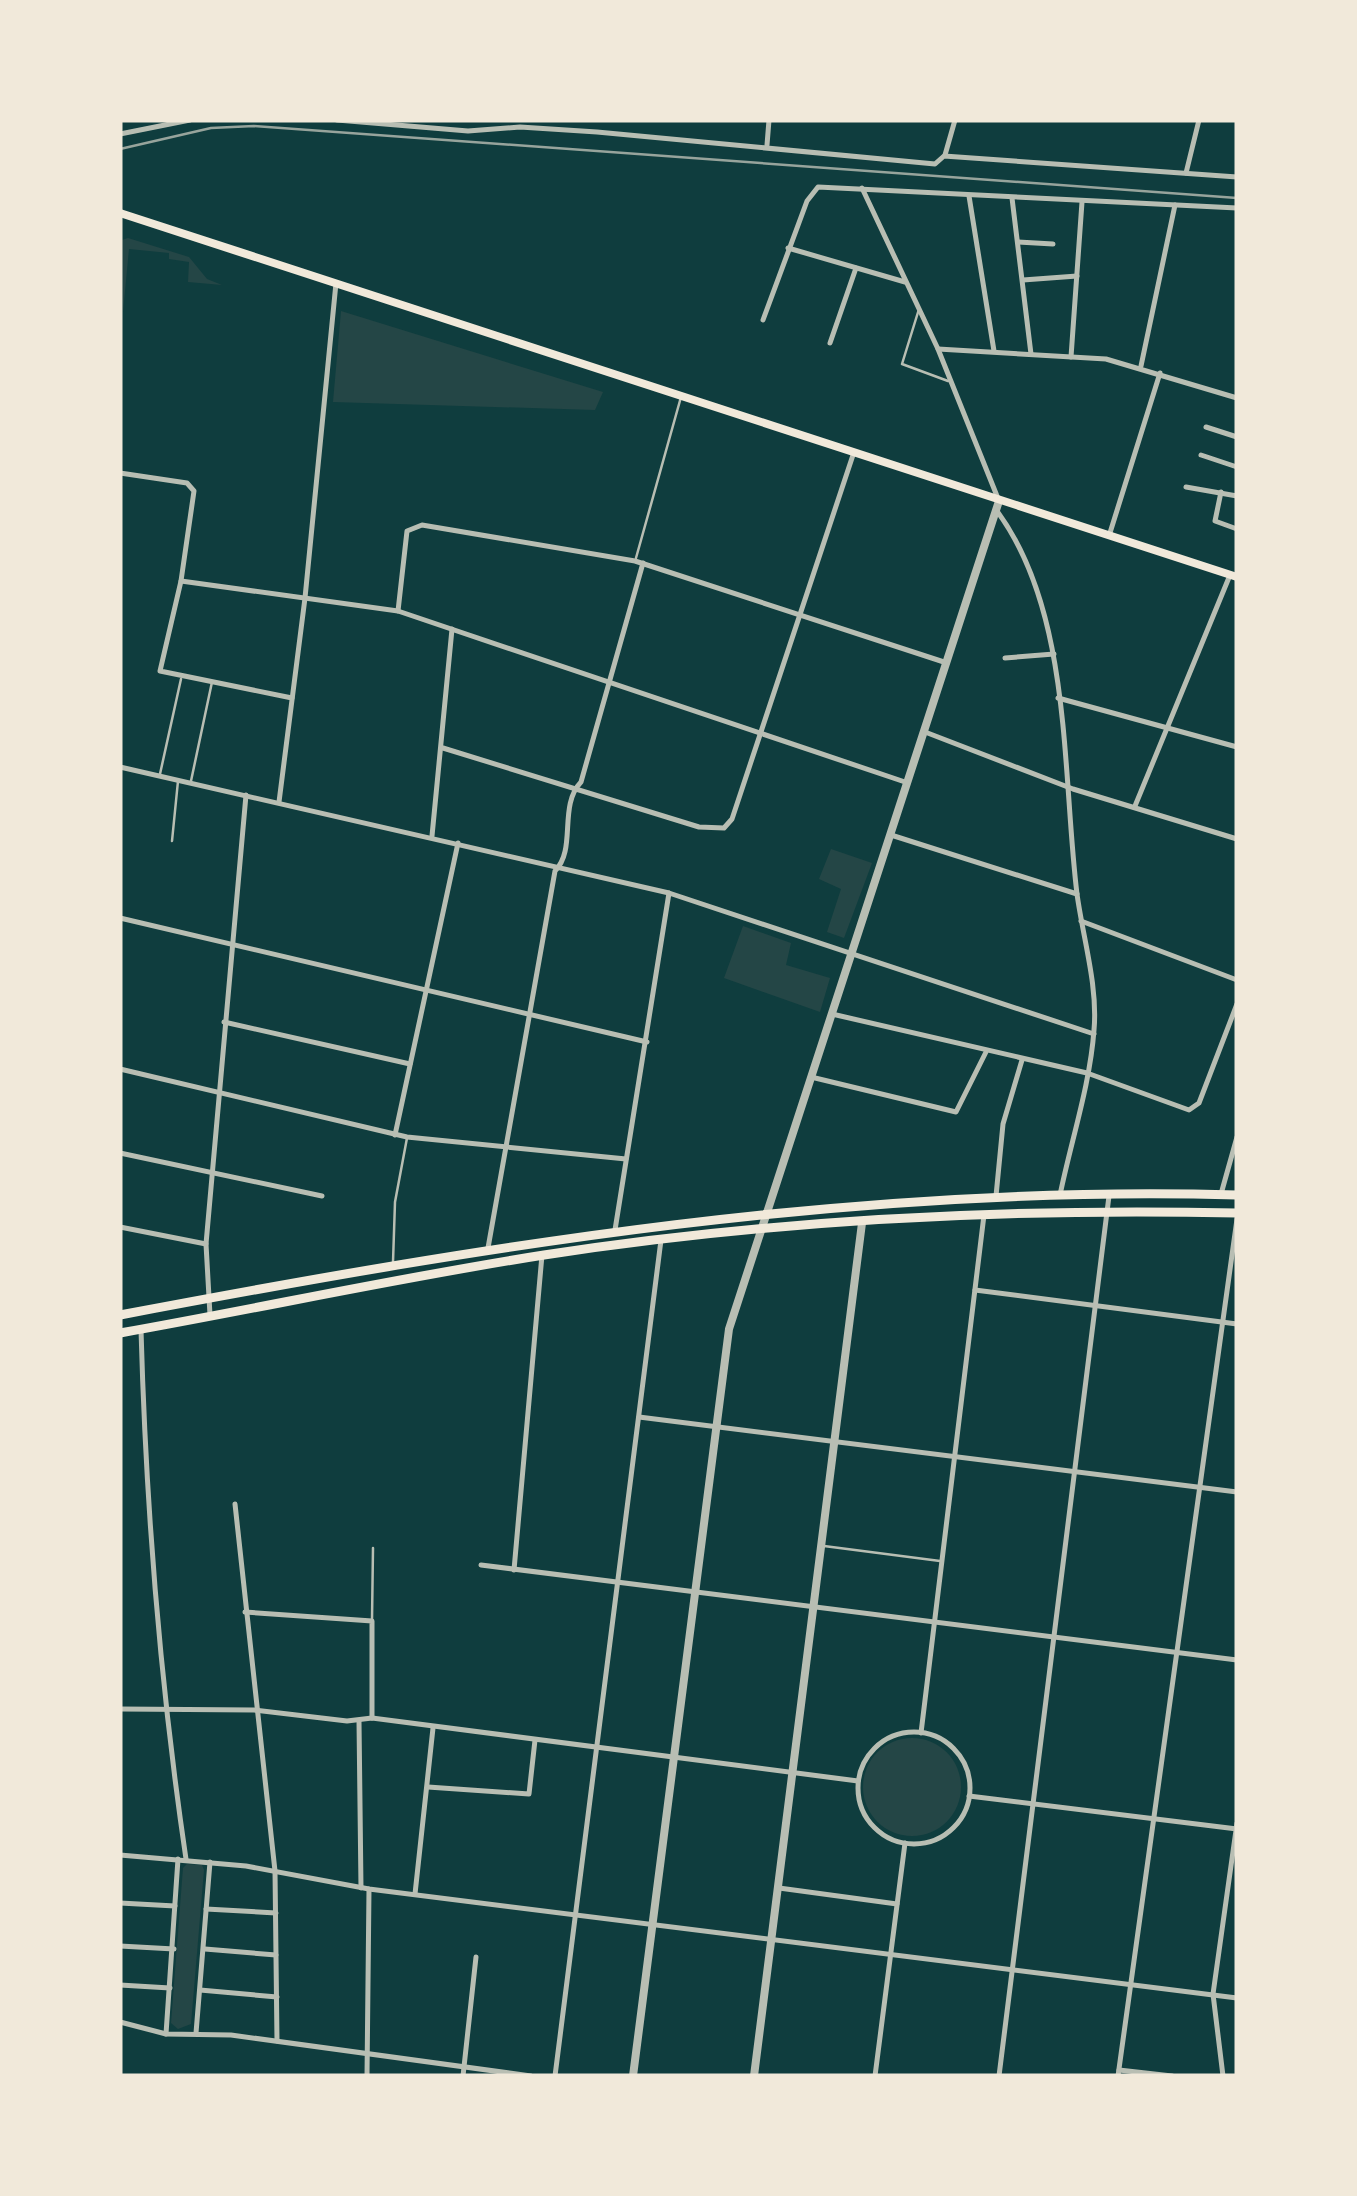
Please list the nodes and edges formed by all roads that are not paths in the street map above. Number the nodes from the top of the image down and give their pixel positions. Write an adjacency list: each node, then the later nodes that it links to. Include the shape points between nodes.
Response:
1 (190, 120): 8 (street)
2 (337, 120): 7 (street, via 468,132)
3 (598, 120): 7 (street)
4 (769, 120): 9 (street)
5 (955, 120): 10 (street)
6 (1199, 120): 11 (street)
7 (597, 132): 9 (street)
8 (120, 134)
9 (766, 144): 10 (street, via 935,164)
10 (944, 156): 11 (street)
11 (1186, 173): 12 (street)
12 (1237, 178)
13 (862, 188): 14 (street); 22 (street, via 814,189); 26 (street)
14 (969, 196): 15 (street); 32 (street)
15 (1012, 198): 16 (street); 20 (street)
16 (1082, 202): 17 (street); 24 (street)
17 (1175, 206): 18 (street); 35 (street)
18 (1237, 208)
19 (120, 212): 27 (main road)
20 (1018, 242): 21 (street); 25 (street)
21 (1053, 244)
22 (788, 248): 23 (street); 29 (street)
23 (856, 268): 26 (street); 30 (street)
24 (1077, 276): 25 (street); 34 (street)
25 (1023, 280): 33 (street)
26 (907, 282): 28 (street)
27 (336, 283): 38 (main road); 55 (street)
28 (919, 308): 31 (street); 37 (lane, via 902,364)
29 (764, 320)
30 (830, 343)
31 (938, 348): 32 (street); 37 (street)
32 (994, 352): 33 (street)
33 (1031, 355): 34 (street)
34 (1072, 357): 35 (street)
35 (1140, 366): 36 (street)
36 (1160, 373): 39 (street); 51 (street)
37 (952, 382): 49 (street)
38 (682, 396): 42 (main road); 52 (lane)
39 (1237, 398)
40 (1206, 427): 41 (street)
41 (1237, 437)
42 (854, 452): 49 (main road); 57 (street)
43 (1200, 455): 44 (street)
44 (1237, 467)
45 (120, 472): 54 (street, via 192,486)
46 (1186, 487): 47 (street)
47 (1221, 492): 48 (street); 50 (street, via 1213,517)
48 (1237, 496)
49 (998, 505): 51 (main road); 59 (street); 61 (street)
50 (1237, 530)
51 (1109, 536): 53 (main road)
52 (639, 562): 56 (street, via 416,525 406,537); 57 (street); 64 (street)
53 (1233, 576): 67 (street)
54 (181, 581): 55 (street); 62 (street, via 160,671)
55 (305, 598): 56 (street); 65 (street)
56 (398, 611): 58 (street)
57 (802, 614): 61 (street); 69 (street)
58 (452, 630): 64 (street); 71 (street)
59 (1054, 654): 60 (street); 66 (street)
60 (1005, 658)
61 (948, 663): 68 (street)
62 (182, 674): 63 (street); 73 (lane)
63 (212, 682): 65 (street); 75 (lane)
64 (608, 682): 69 (street); 78 (street)
65 (292, 698): 80 (street)
66 (1058, 698): 67 (street); 77 (street)
67 (1166, 727): 70 (street); 81 (street)
68 (925, 732): 76 (street); 77 (street)
69 (763, 733): 76 (street); 78 (street, via 724,828 698,827)
70 (1237, 747)
71 (442, 748): 78 (street); 83 (street)
72 (120, 766): 73 (street)
73 (160, 776): 74 (street)
74 (178, 780): 75 (street); 85 (lane)
75 (190, 782): 79 (street)
76 (908, 783): 82 (street)
77 (1065, 784): 81 (street); 89 (street)
78 (576, 788): 87 (street)
79 (246, 795): 80 (street); 92 (street)
80 (279, 802): 83 (street)
81 (1136, 806): 84 (street)
82 (891, 835): 89 (street); 93 (street)
83 (432, 836): 86 (street)
84 (1237, 840)
85 (172, 841)
86 (458, 842): 87 (street); 95 (street)
87 (560, 866): 88 (street); 98 (street)
88 (669, 892): 93 (street); 101 (street)
89 (1077, 894): 91 (street)
90 (120, 918): 92 (street)
91 (1081, 920): 94 (street); 100 (street)
92 (233, 946): 95 (street); 99 (street)
93 (853, 951): 97 (street); 100 (street)
94 (1237, 980)
95 (425, 990): 98 (street); 104 (street)
96 (1237, 1004): 106 (street, via 1193,1110)
97 (832, 1014): 102 (street); 107 (street)
98 (528, 1015): 101 (street); 112 (street)
99 (224, 1022): 104 (street); 108 (street)
100 (1094, 1034): 106 (street)
101 (647, 1042): 114 (street)
102 (986, 1051): 103 (street); 107 (street, via 956,1112)
103 (1023, 1058): 106 (street); 121 (street, via 1003,1124)
104 (410, 1064): 109 (street)
105 (120, 1069): 108 (street)
106 (1086, 1073): 118 (street)
107 (811, 1077): 123 (street)
108 (219, 1094): 109 (street); 115 (street)
109 (395, 1134): 110 (street)
110 (407, 1137): 112 (street); 134 (lane)
111 (1237, 1137): 117 (street)
112 (504, 1149): 114 (street); 132 (street)
113 (120, 1153): 115 (street)
114 (626, 1159): 129 (street)
115 (212, 1172): 120 (street); 131 (street)
116 (1109, 1192): 117 (main road); 118 (main road); 122 (street)
117 (1220, 1194): 119 (main road)
118 (1060, 1195): 121 (main road)
119 (1237, 1195)
120 (322, 1196)
121 (995, 1198): 123 (main road)
122 (1107, 1211): 124 (main road); 125 (main road); 137 (street)
123 (766, 1213): 128 (street); 129 (main road)
124 (984, 1215): 126 (main road); 135 (street)
125 (1237, 1216): 140 (street)
126 (862, 1223): 128 (main road); 146 (street)
127 (120, 1227): 131 (street)
128 (762, 1228): 130 (main road); 145 (street, via 729,1330)
129 (614, 1230): 132 (main road)
130 (662, 1240): 133 (main road); 144 (street)
131 (206, 1244): 136 (street)
132 (488, 1248): 134 (main road)
133 (542, 1255): 139 (main road); 156 (street)
134 (393, 1266): 136 (main road)
135 (975, 1290): 137 (street); 147 (street)
136 (209, 1299): 138 (main road); 139 (street)
137 (1095, 1305): 140 (street); 148 (street)
138 (120, 1315)
139 (210, 1318): 142 (main road)
140 (1222, 1322): 141 (street); 149 (street)
141 (1237, 1324)
142 (141, 1330): 143 (main road); 167 (street)
143 (120, 1334)
144 (639, 1417): 145 (street); 157 (street)
145 (716, 1426): 146 (street); 158 (street)
146 (834, 1440): 147 (street); 152 (street)
147 (954, 1457): 148 (street); 154 (street)
148 (1074, 1471): 149 (street); 163 (street)
149 (1200, 1487): 150 (street); 164 (street)
150 (1237, 1492)
151 (234, 1504): 160 (street)
152 (822, 1546): 154 (lane); 159 (street)
153 (373, 1548): 161 (lane)
154 (942, 1562): 162 (street)
155 (481, 1566): 156 (street)
156 (514, 1570): 157 (street)
157 (618, 1582): 158 (street); 174 (street)
158 (696, 1591): 159 (street); 175 (street)
159 (814, 1606): 162 (street); 176 (street)
160 (245, 1612): 161 (street); 168 (street)
161 (372, 1622): 169 (street)
162 (934, 1623): 163 (street); 172 (street)
163 (1053, 1636): 164 (street); 180 (street)
164 (1178, 1653): 165 (street); 181 (street)
165 (1237, 1660)
166 (120, 1709): 167 (street)
167 (164, 1709): 168 (street); 186 (street)
168 (254, 1710): 170 (street); 188 (street)
169 (372, 1718): 170 (street); 171 (street)
170 (360, 1721): 189 (street)
171 (433, 1726): 173 (street); 178 (street)
172 (920, 1733): 177 (street, via 896,1735 875,1748); 179 (street, via 952,1748 963,1762)
173 (534, 1740): 174 (street); 178 (street, via 528,1794)
174 (596, 1747): 175 (street); 197 (street)
175 (673, 1756): 176 (street); 198 (street)
176 (790, 1772): 177 (street); 190 (street)
177 (858, 1781): 183 (street, via 874,1827)
178 (428, 1787): 191 (street)
179 (970, 1796): 180 (street); 183 (street, via 942,1836)
180 (1032, 1802): 181 (street); 206 (street)
181 (1154, 1817): 182 (street); 207 (street)
182 (1237, 1827): 211 (street)
183 (905, 1843): 193 (street)
184 (120, 1855): 185 (street)
185 (178, 1859): 186 (street); 194 (street)
186 (186, 1860): 187 (street)
187 (210, 1862): 188 (street); 195 (street)
188 (275, 1870): 189 (street); 196 (street)
189 (365, 1888): 191 (street); 218 (street)
190 (776, 1888): 193 (street); 199 (street)
191 (416, 1894): 197 (street)
192 (120, 1903): 194 (street)
193 (897, 1904): 204 (street)
194 (175, 1906): 201 (street)
195 (206, 1909): 196 (street); 202 (street)
196 (276, 1913): 203 (street)
197 (575, 1914): 198 (street); 223 (street)
198 (652, 1924): 199 (street); 224 (street)
199 (770, 1937): 204 (street); 225 (street)
200 (120, 1946): 201 (street)
201 (174, 1949): 209 (street)
202 (204, 1949): 203 (street); 210 (street)
203 (277, 1954): 212 (street)
204 (891, 1954): 206 (street); 226 (street)
205 (476, 1957): 219 (street)
206 (1012, 1968): 207 (street); 227 (street)
207 (1131, 1983): 211 (street); 220 (street)
208 (120, 1985): 209 (street)
209 (170, 1988): 216 (street)
210 (200, 1990): 212 (street); 215 (street)
211 (1213, 1994): 213 (street); 229 (street)
212 (277, 1997): 217 (street)
213 (1237, 1998)
214 (120, 2022): 216 (street)
215 (196, 2032): 216 (street); 217 (street)
216 (166, 2034)
217 (277, 2041): 218 (street)
218 (370, 2057): 219 (street); 221 (street)
219 (463, 2072): 222 (street)
220 (1118, 2073): 228 (street)
221 (367, 2076)
222 (531, 2076)
223 (555, 2076)
224 (633, 2076)
225 (754, 2076)
226 (875, 2076)
227 (999, 2076)
228 (1172, 2076)
229 (1223, 2076)

